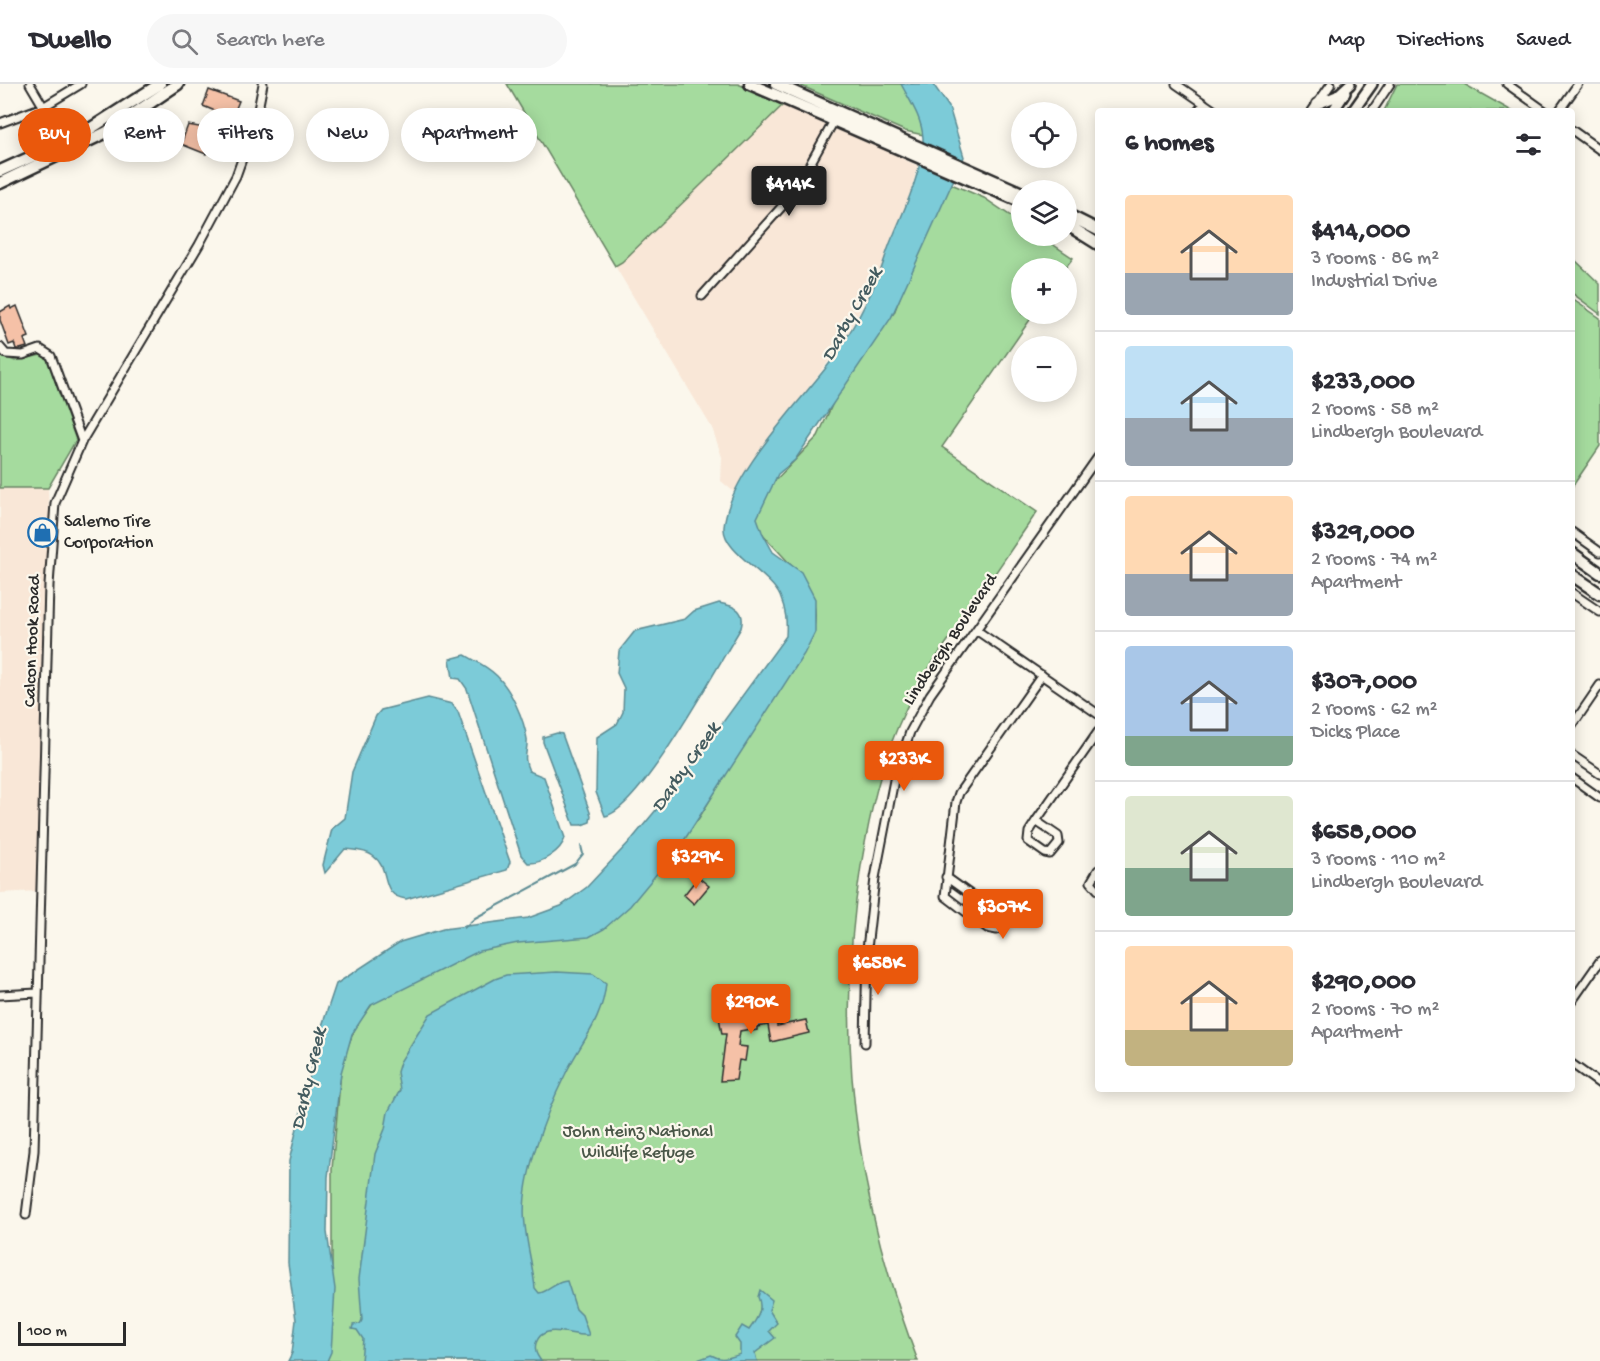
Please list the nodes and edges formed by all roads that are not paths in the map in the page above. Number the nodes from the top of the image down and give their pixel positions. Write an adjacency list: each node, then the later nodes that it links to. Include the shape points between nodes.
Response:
1 (30, 84): 16 (street)
2 (81, 84): 16 (street)
3 (160, 84): 27 (main road)
4 (178, 84): 33 (main road, via 107,132)
5 (263, 84): 42 (street, Calcon Hook Road, via 242,164)
6 (750, 84): 25 (main road)
7 (776, 84): 25 (main road)
8 (1176, 84): 15 (street)
9 (1331, 84): 17 (street)
10 (1351, 84): 17 (main road); 21 (main road)
11 (1372, 84): 18 (main road)
12 (1390, 84): 22 (street)
13 (1507, 84): 23 (street)
14 (1578, 84): 24 (street)
15 (1203, 103): 19 (street); 20 (street)
16 (43, 107): 26 (street)
17 (1315, 107)
18 (1356, 107)
19 (1200, 108)
20 (1210, 108)
21 (1335, 108)
22 (1373, 108)
23 (1541, 108)
24 (1561, 108)
25 (837, 116): 32 (main road); 40 (street, via 794,193)
26 (0, 123)
27 (91, 129)
28 (1575, 132): 29 (street)
29 (1600, 150)
30 (21, 162): 31 (main road)
31 (0, 171)
32 (976, 177): 34 (main road); 35 (main road)
33 (0, 183)
34 (1011, 189)
35 (1011, 196)
36 (1077, 220): 37 (main road)
37 (1095, 228)
38 (1077, 231): 39 (main road)
39 (1095, 242)
40 (702, 296)
41 (0, 347): 42 (street, via 6,354 23,355 40,349 51,356)
42 (82, 441): 65 (street, Calcon Hook Road, via 55,503)
43 (1095, 461): 52 (street, Lindbergh Boulevard)
44 (1575, 534): 45 (street)
45 (1600, 552)
46 (1575, 556): 47 (main road)
47 (1600, 573)
48 (1575, 577): 49 (main road)
49 (1600, 594)
50 (1575, 595): 51 (street)
51 (1600, 612)
52 (976, 630): 53 (street); 68 (street, Lindbergh Boulevard, via 930,695 910,732 894,780 873,888)
53 (1042, 675): 55 (street); 63 (street, via 958,796)
54 (1600, 686): 56 (street)
55 (1095, 712)
56 (1575, 722)
57 (1095, 736): 62 (street)
58 (1575, 757): 59 (street)
59 (1600, 774)
60 (1575, 780): 61 (street)
61 (1600, 798)
62 (1036, 821): 62 (street, via 1028,841 1050,854 1059,840)
63 (946, 877): 63 (street, via 947,898 987,928 997,930 1003,923 1002,916)
64 (1600, 961): 67 (street)
65 (37, 993): 66 (street); 71 (street, Calcon Hook Road, via 34,1152)
66 (0, 995)
67 (1575, 997)
68 (865, 1043)
69 (1575, 1066): 70 (street)
70 (1600, 1084)
71 (26, 1215)

